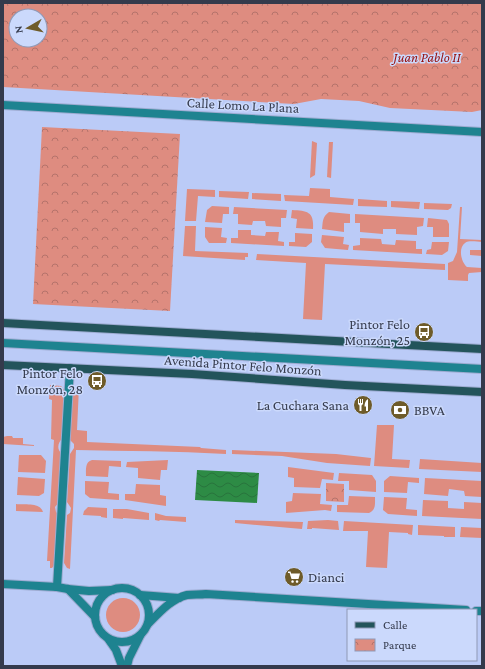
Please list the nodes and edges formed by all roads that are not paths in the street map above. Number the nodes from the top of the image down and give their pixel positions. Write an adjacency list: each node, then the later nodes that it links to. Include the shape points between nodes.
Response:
1 (3, 105): 2 (street, Calle Lomo La Plana)
2 (482, 132)
3 (3, 323): 5 (street, Avenida Pintor Felo Monzón)
4 (3, 343): 8 (street, Avenida Pintor Felo Monzón)
5 (482, 349)
6 (3, 364): 7 (street, Avenida Pintor Felo Monzón)
7 (70, 368): 9 (street, Avenida Pintor Felo Monzón); 11 (street)
8 (482, 370)
9 (482, 392)
10 (3, 584): 11 (street)
11 (57, 587): 12 (street)
12 (68, 589): 13 (street); 17 (street)
13 (112, 590): 14 (street, via 130,589); 17 (street, via 99,600)
14 (140, 595): 15 (street); 18 (street, via 148,606)
15 (179, 598): 16 (street, via 206,594); 18 (street, via 159,612)
16 (450, 609)
17 (95, 617): 20 (street, via 102,634)
18 (148, 624): 19 (street)
19 (140, 636): 20 (street, via 128,642 118,643); 22 (street, via 129,658)
20 (110, 640): 21 (street)
21 (122, 666)
22 (128, 666)

